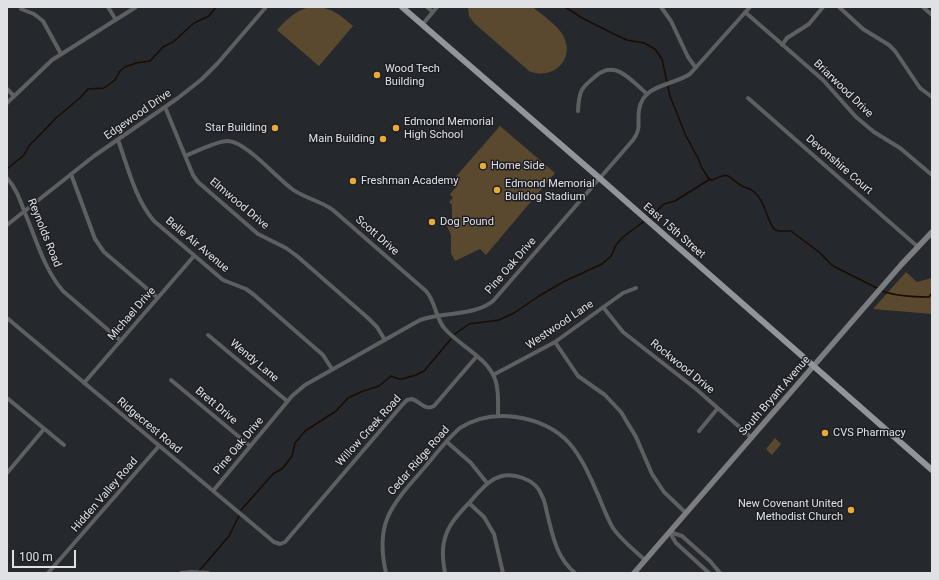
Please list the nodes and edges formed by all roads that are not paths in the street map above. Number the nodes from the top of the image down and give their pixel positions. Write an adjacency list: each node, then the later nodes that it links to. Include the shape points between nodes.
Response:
1 (108, 7): 16 (street)
2 (136, 7): 16 (street)
3 (266, 7): 27 (street, Edgewood Drive, via 205,76)
4 (402, 7): 17 (main road, East 15th Street)
5 (427, 7): 13 (street)
6 (437, 7): 13 (street)
7 (662, 7): 20 (street)
8 (750, 7): 14 (street)
9 (823, 7): 18 (street, via 809,24 787,38)
10 (839, 7): 24 (street, via 863,29 889,45 920,88)
11 (923, 7): 15 (street)
12 (21, 9): 19 (street, via 43,21)
13 (433, 12): 17 (street)
14 (745, 12): 18 (street, Briarwood Drive); 20 (street)
15 (932, 15)
16 (116, 20): 19 (street)
17 (422, 25): 34 (main road, East 15th Street)
18 (782, 45): 32 (street, Briarwood Drive, via 822,80 856,117 900,148)
19 (62, 54): 23 (street, via 46,64)
20 (696, 68): 22 (street, via 685,77 661,85)
21 (7, 89): 23 (street)
22 (647, 94): 28 (street, via 615,70 603,71 584,85 579,98); 34 (street, Pine Oak Drive, via 639,111 639,129 636,136)
23 (14, 96): 26 (street)
24 (932, 97)
25 (748, 98): 38 (street, Devonshire Court)
26 (7, 103)
27 (165, 107): 29 (street, Edgewood Drive); 30 (street, Elmwood Drive)
28 (578, 112)
29 (118, 140): 31 (street, Edgewood Drive); 39 (street, Belle Air Avenue, via 146,211)
30 (185, 156): 43 (street, Scott Drive, via 225,141 238,143 294,190 333,210 426,290 434,302); 47 (street, Elmwood Drive, via 198,182 258,234 297,256 368,318)
31 (70, 174): 35 (street, Edgewood Drive); 41 (street, via 95,239 104,252)
32 (932, 175)
33 (7, 178): 35 (street, Reynolds Road, via 17,190)
34 (600, 178): 43 (street, Pine Oak Drive, via 493,300 475,309); 50 (main road, East 15th Street)
35 (24, 211): 36 (street, Edgewood Drive); 46 (street, Reynolds Road, via 47,267 56,282)
36 (7, 225)
37 (932, 232): 38 (main road, South Bryant Avenue)
38 (918, 247): 50 (main road, South Bryant Avenue)
39 (194, 256): 41 (street, Michael Drive); 51 (street, Belle Air Avenue, via 223,280 248,290 323,355)
40 (636, 288): 42 (street, Westwood Lane, via 626,291)
41 (158, 298): 46 (street, Michael Drive)
42 (603, 307): 48 (street, Westwood Lane); 57 (street, Rockwood Drive, via 623,332)
43 (438, 316): 47 (street, Pine Oak Drive, via 416,322); 49 (street, Scott Drive, via 445,328)
44 (7, 318): 54 (street, Ridgecrest Road)
45 (208, 335): 56 (street, Wendy Lane)
46 (121, 340): 54 (street, Michael Drive)
47 (384, 340): 51 (street, Pine Oak Drive)
48 (555, 342): 52 (street, Westwood Lane); 71 (street, via 578,376 605,395 621,412 636,437 652,474 664,492)
49 (477, 356): 52 (street, Scott Drive); 73 (street, Willow Creek Road, via 434,406 425,407 412,399 406,402 285,542)
50 (814, 366): 61 (main road, South Bryant Avenue); 66 (main road, East 15th Street)
51 (332, 369): 56 (street, Pine Oak Drive, via 305,384)
52 (493, 375): 58 (street, Scott Drive, via 497,386)
53 (171, 380): 65 (street, Brett Drive)
54 (84, 383): 64 (street, Ridgecrest Road)
55 (7, 398): 59 (street)
56 (288, 401): 65 (street, Pine Oak Drive)
57 (718, 408): 60 (street); 61 (street, Rockwood Drive)
58 (498, 416): 62 (street, Cedar Ridge Road, via 469,422); 74 (street, Cedar Ridge Road, via 523,418 541,423 571,444 585,465 613,528)
59 (44, 429): 63 (street); 67 (street)
60 (699, 431)
61 (752, 438): 71 (main road, South Bryant Avenue)
62 (447, 442): 68 (street, via 471,463); 78 (street, Cedar Ridge Road, via 398,499 387,518 382,538)
63 (64, 445)
64 (159, 446): 69 (street, Ridgecrest Road); 75 (street, Hidden Valley Road)
65 (250, 446): 69 (street, Pine Oak Drive)
66 (932, 470)
67 (7, 472)
68 (487, 482): 70 (street); 81 (street, via 501,476 515,476 525,478 536,487 544,499 557,550 564,563)
69 (213, 491): 73 (street, Ridgecrest Road, via 274,542)
70 (469, 503): 79 (street, via 445,534 442,552); 80 (street, via 484,517 494,534)
71 (686, 512): 72 (main road, South Bryant Avenue)
72 (670, 532): 74 (main road, South Bryant Avenue); 83 (street, via 676,543); 84 (street, via 682,536)
73 (280, 544)
74 (646, 560): 82 (main road, South Bryant Avenue)
75 (48, 573)
76 (182, 573): 77 (street)
77 (208, 573)
78 (386, 573)
79 (444, 573)
80 (503, 573)
81 (575, 573)
82 (634, 573)
83 (709, 573)
84 (720, 573)

